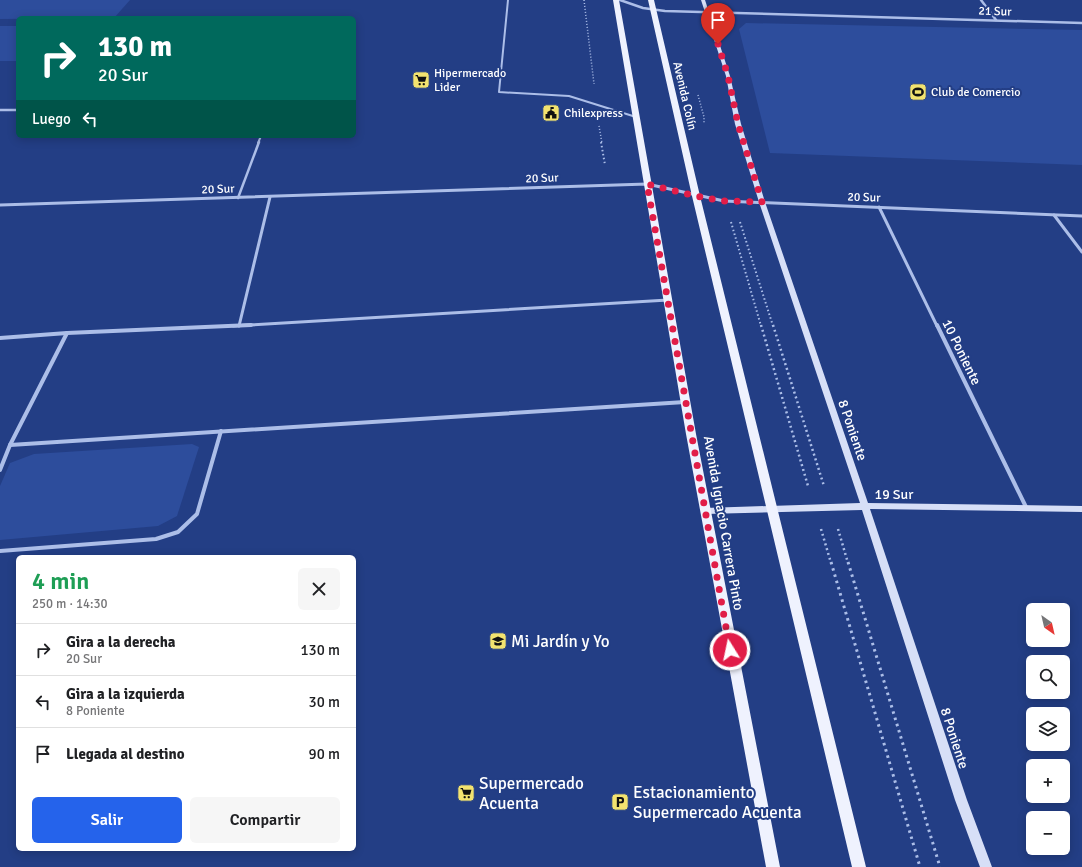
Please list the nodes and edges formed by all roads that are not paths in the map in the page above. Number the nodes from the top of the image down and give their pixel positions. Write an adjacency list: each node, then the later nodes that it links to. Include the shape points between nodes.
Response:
1 (508, 0): 13 (lane, via 499,92 569,96)
2 (616, 0): 13 (main road)
3 (620, 0): 7 (street, 21 Sur)
4 (651, 0): 7 (main road, Avenida Colín)
5 (703, 0): 8 (street, 8 Poniente)
6 (981, 0): 9 (street)
7 (653, 10): 8 (street, 21 Sur); 16 (main road, Avenida Colín)
8 (707, 12): 9 (street, 21 Sur); 19 (street, 8 Poniente, via 728,76 738,124)
9 (996, 20): 10 (street, 21 Sur)
10 (1082, 23)
11 (0, 110): 12 (street)
12 (16, 110)
13 (636, 117): 15 (main road)
14 (260, 138): 18 (lane)
15 (647, 184): 16 (street, 20 Sur); 17 (street, 20 Sur); 25 (main road, Avenida Ignacio Carrera Pinto)
16 (696, 196): 19 (street, 20 Sur, via 724,201); 35 (main road)
17 (270, 197): 18 (street, 20 Sur); 26 (street)
18 (238, 198): 20 (street, 20 Sur)
19 (762, 202): 21 (street, 20 Sur); 33 (street, 8 Poniente)
20 (0, 205)
21 (879, 207): 22 (street, 20 Sur); 34 (street, 10 Poniente)
22 (1054, 215): 23 (street, 20 Sur); 24 (street)
23 (1082, 216)
24 (1082, 252)
25 (668, 300): 26 (street); 29 (main road, Avenida Ignacio Carrera Pinto)
26 (239, 326): 27 (street)
27 (67, 333): 28 (street); 31 (street)
28 (0, 338)
29 (686, 402): 30 (street); 37 (main road, Avenida Ignacio Carrera Pinto)
30 (221, 431): 31 (street); 38 (street, via 197,514 178,532 156,539)
31 (10, 445): 32 (street)
32 (0, 470)
33 (865, 506): 34 (street, 19 Sur); 35 (street, 19 Sur); 41 (street, 8 Poniente, via 961,800)
34 (1026, 508): 36 (street, 19 Sur)
35 (772, 509): 37 (street, 19 Sur); 40 (main road)
36 (1082, 509)
37 (705, 511): 39 (main road, Avenida Ignacio Carrera Pinto)
38 (0, 551)
39 (773, 867)
40 (859, 867)
41 (986, 867)

